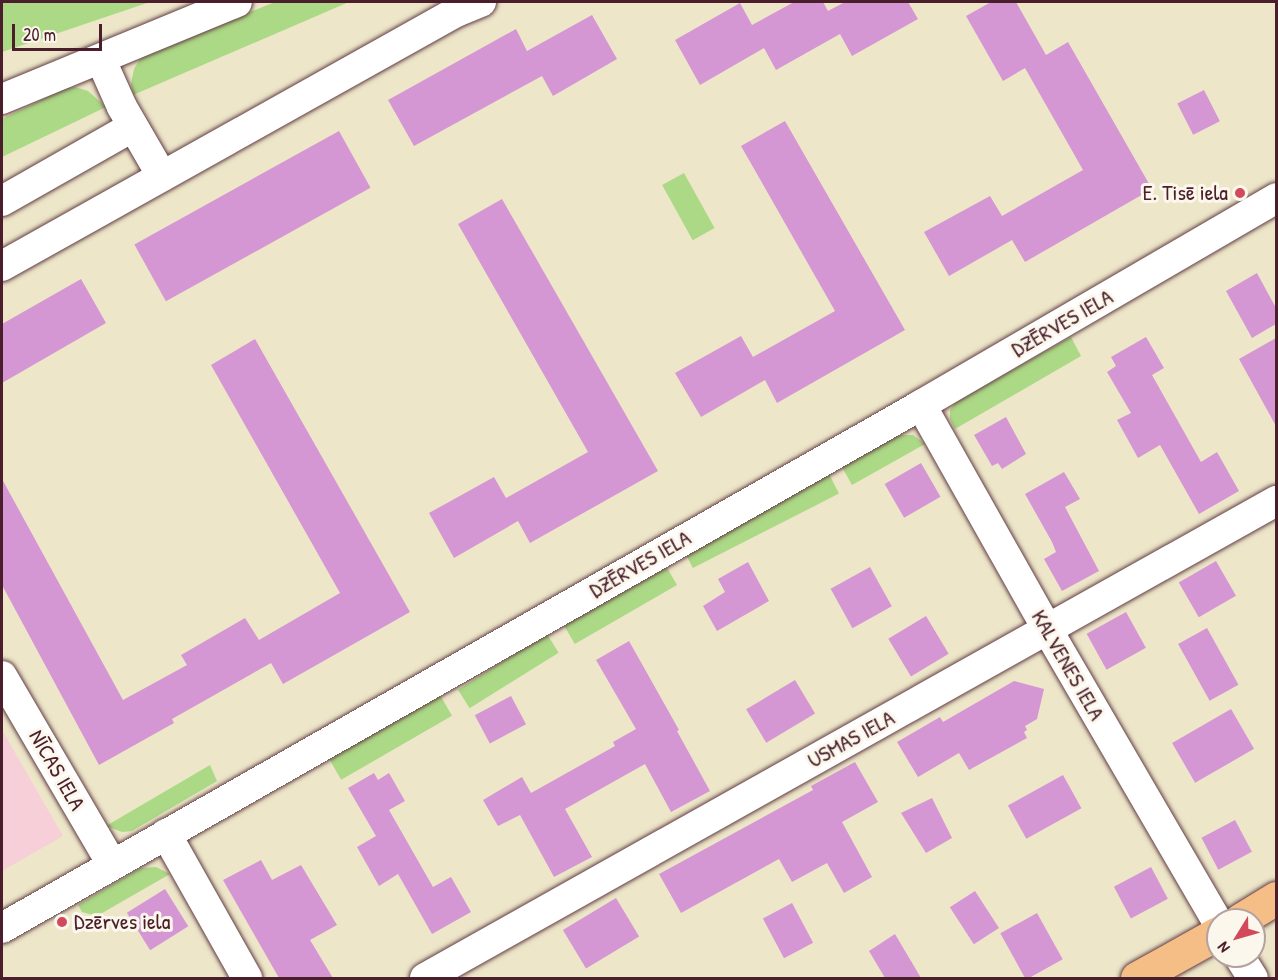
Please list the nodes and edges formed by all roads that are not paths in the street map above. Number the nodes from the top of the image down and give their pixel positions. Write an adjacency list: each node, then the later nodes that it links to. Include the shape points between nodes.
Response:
1 (237, 2): 3 (street)
2 (481, 2): 6 (street, via 456,12)
3 (101, 60): 4 (street); 5 (street)
4 (2, 99)
5 (132, 127): 6 (street); 8 (street)
6 (162, 176): 9 (street)
7 (1276, 198): 10 (street, DZĒRVES IELA)
8 (2, 201)
9 (2, 266)
10 (921, 405): 12 (street, KALVENES IELA); 14 (street, DZĒRVES IELA)
11 (1276, 501): 12 (street, USMAS IELA)
12 (1047, 629): 17 (street, KALVENES IELA); 22 (street, USMAS IELA)
13 (2, 676): 15 (street, NĪCAS IELA)
14 (166, 834): 15 (street, DZĒRVES IELA); 21 (street)
15 (112, 864): 19 (street, DZĒRVES IELA)
16 (1276, 898): 18 (highway)
17 (1210, 908)
18 (1260, 908)
19 (2, 928)
20 (1206, 940): 23 (highway)
21 (247, 978)
22 (425, 978)
23 (1137, 978)

